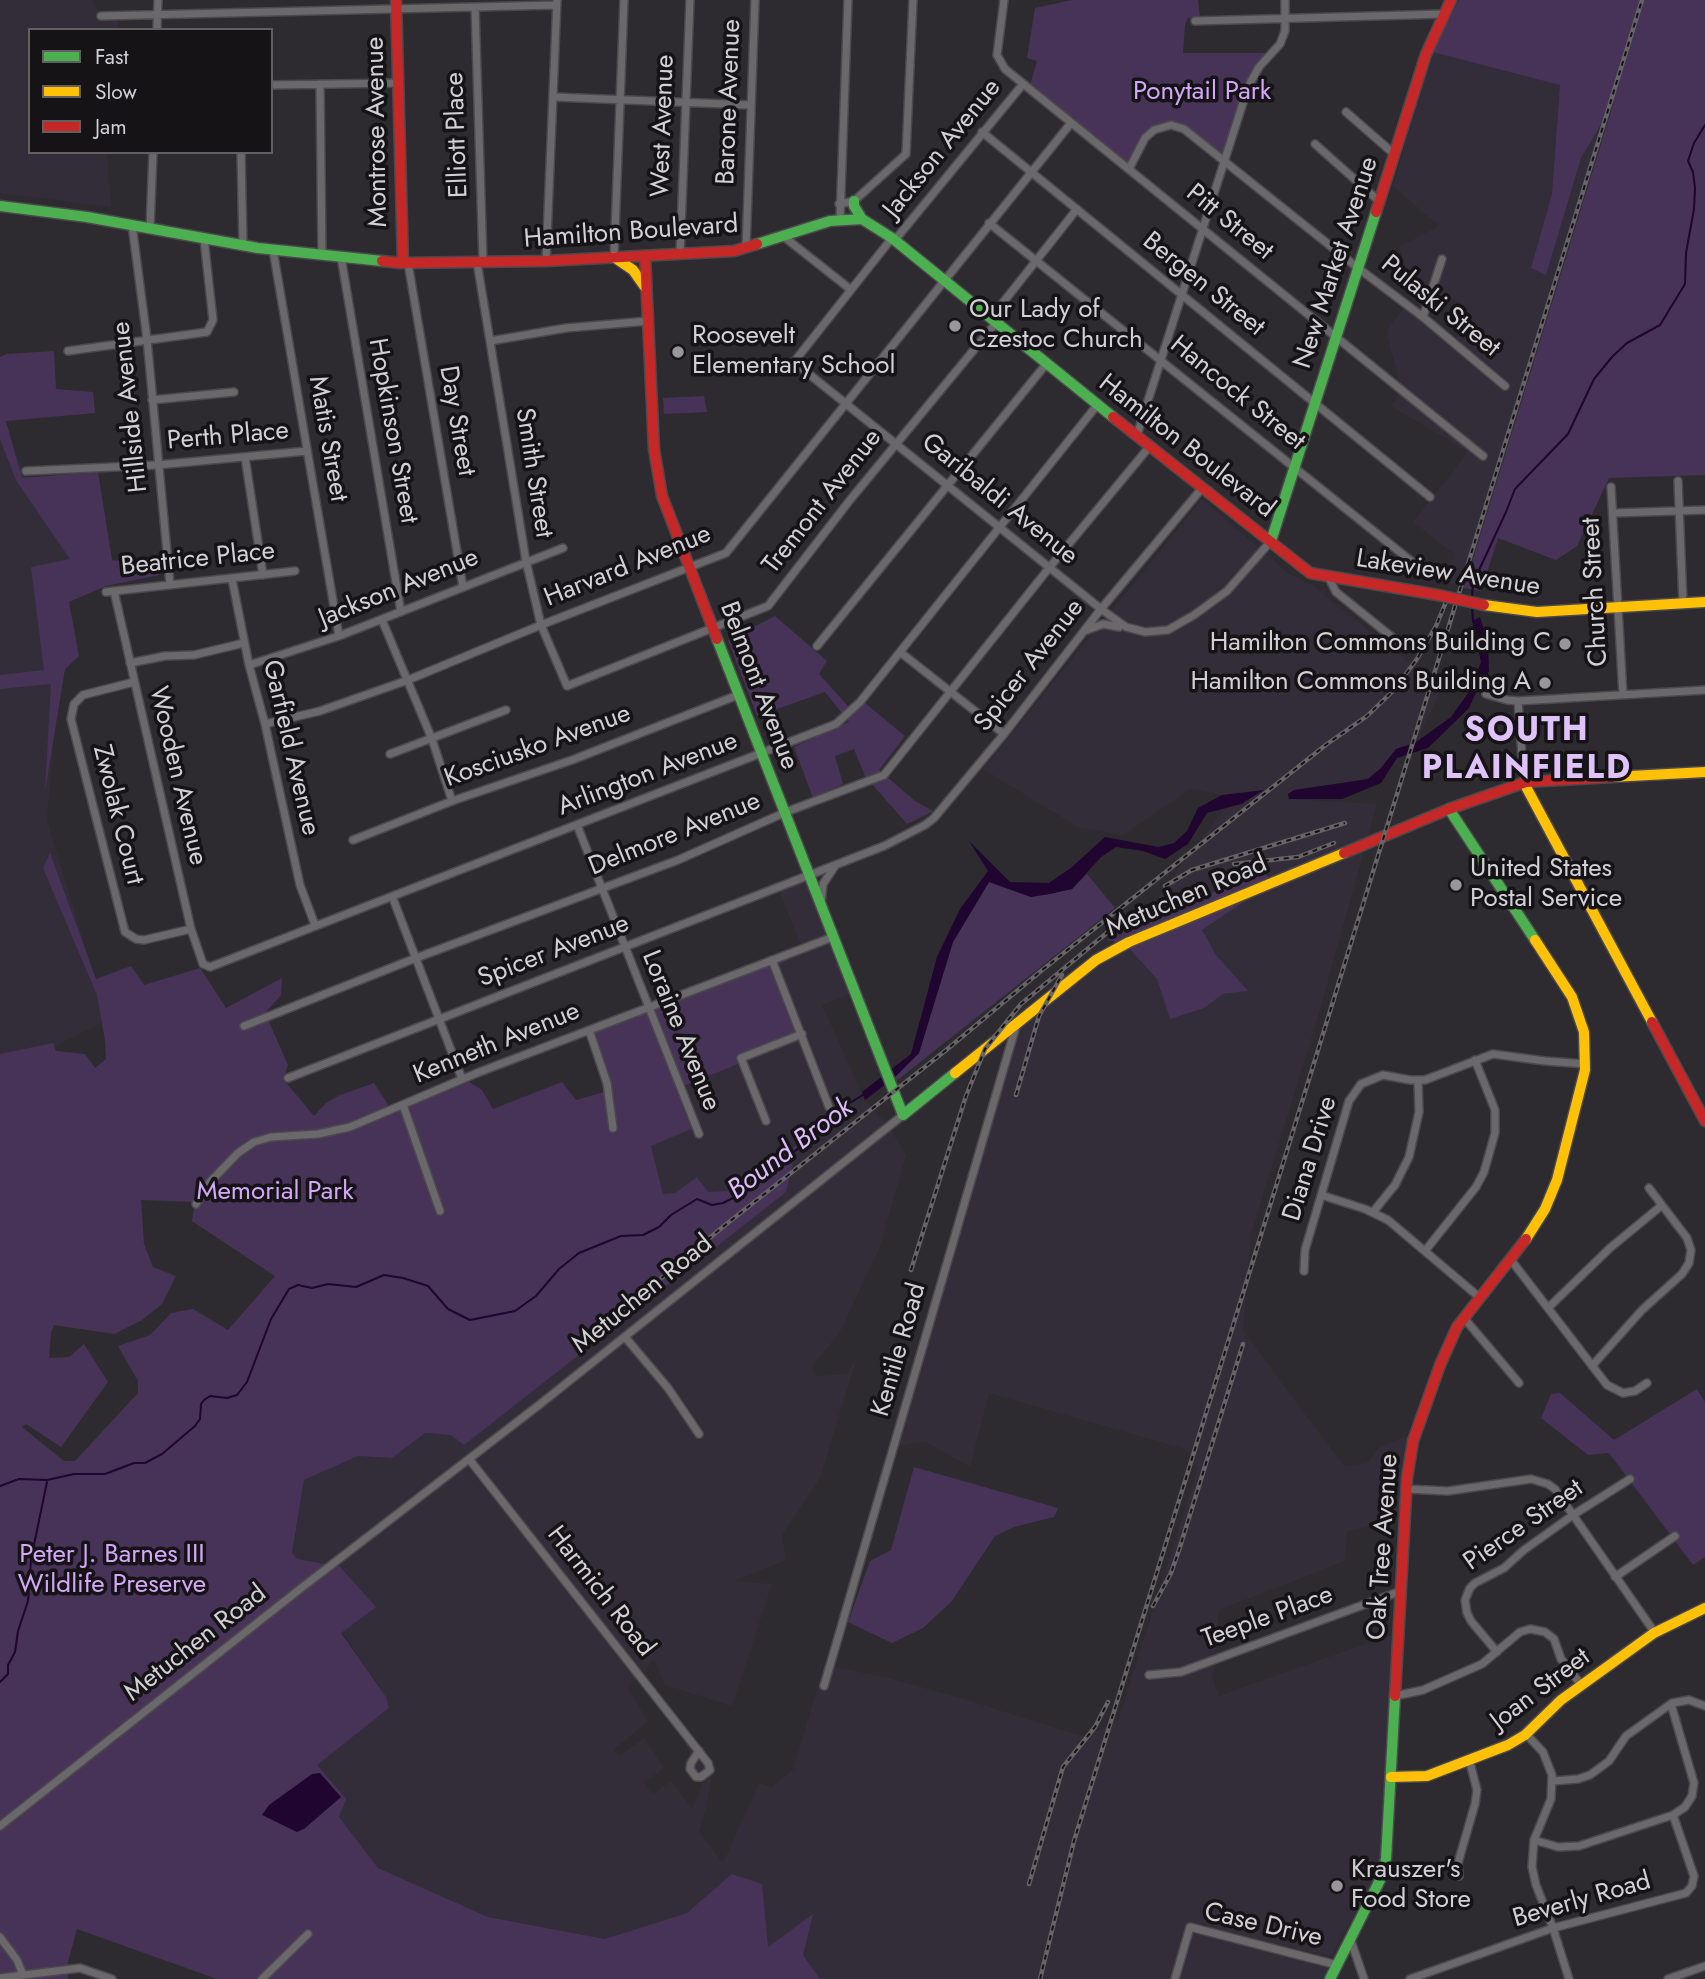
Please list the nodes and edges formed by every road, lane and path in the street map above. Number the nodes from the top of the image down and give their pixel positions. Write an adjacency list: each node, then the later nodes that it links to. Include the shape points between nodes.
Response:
1 (158, 0): 14 (street)
2 (624, 0): 24 (street)
3 (690, 0): 25 (street, West Avenue)
4 (755, 0): 26 (street, Barone Avenue)
5 (848, 0): 39 (street)
6 (913, 0): 37 (street, via 906,154)
7 (1004, 0): 21 (street, Pitt Street, via 997,55 1000,65)
8 (1285, 0): 16 (street)
9 (1451, 0): 13 (street, New Market Avenue)
10 (557, 3): 12 (street); 23 (street)
11 (396, 5): 12 (street); 14 (street); 19 (street, Montrose Avenue)
12 (475, 7): 62 (street, Elliott Place)
13 (1444, 13): 16 (street); 33 (street, New Market Avenue)
14 (157, 15): 15 (street); 18 (street)
15 (101, 16)
16 (1286, 19): 17 (street); 34 (street, via 1282,39 1255,74)
17 (1195, 22)
18 (157, 28)
19 (398, 83): 20 (street); 63 (street, Montrose Avenue)
20 (320, 84): 22 (street); 55 (street)
21 (1023, 84): 28 (street, Pitt Street); 29 (street, Jackson Avenue)
22 (273, 85)
23 (554, 97): 24 (street); 60 (street)
24 (620, 99): 25 (street); 58 (street)
25 (685, 102): 26 (street); 54 (street, West Avenue)
26 (750, 105): 52 (street, Barone Avenue)
27 (1346, 112): 33 (street)
28 (1071, 122): 35 (street, Pitt Street); 36 (street, Harvard Avenue)
29 (982, 132): 36 (street, Bergen Street); 50 (street, Jackson Avenue)
30 (1315, 144): 38 (street)
31 (153, 154): 46 (street)
32 (241, 154): 51 (street)
33 (1394, 154): 38 (street, New Market Avenue)
34 (1224, 162): 35 (street, Pulaski Street, via 1184,129 1171,125 1145,138); 47 (street); 64 (street, Pulaski Street)
35 (1129, 169): 47 (street, Pitt Street)
36 (1031, 171): 41 (street, Bergen Street); 44 (street, Harvard Avenue)
37 (854, 201): 39 (street); 43 (street)
38 (1379, 201): 64 (street, New Market Avenue)
39 (839, 204): 42 (street)
40 (0, 206): 45 (street, Hamilton Boulevard)
41 (1077, 209): 61 (street, Tremont Avenue); 68 (street, Bergen Street)
42 (840, 219): 43 (street, Hamilton Boulevard); 48 (street, Hamilton Boulevard)
43 (862, 219): 50 (street, Hamilton Boulevard)
44 (989, 223): 61 (street, Hancock Street); 65 (street, Harvard Avenue)
45 (131, 225): 46 (street, Hamilton Boulevard); 73 (street, Hillside Avenue)
46 (150, 229): 49 (street, Hamilton Boulevard)
47 (1203, 229): 68 (street); 72 (street, Pitt Street)
48 (783, 236): 52 (street, Hamilton Boulevard); 67 (street)
49 (204, 239): 51 (street, Hamilton Boulevard); 73 (street, via 212,318 208,332)
50 (894, 239): 65 (street, Hamilton Boulevard); 67 (street, Jackson Avenue)
51 (243, 246): 53 (street, Hamilton Boulevard)
52 (746, 248): 54 (street, Hamilton Boulevard)
53 (273, 250): 55 (street, Hamilton Boulevard); 88 (street, Matis Street)
54 (680, 254): 56 (street, Hamilton Boulevard)
55 (322, 255): 57 (street, Hamilton Boulevard)
56 (645, 256): 58 (street, Hamilton Boulevard); 66 (street, Belmont Avenue)
57 (341, 257): 63 (street, Hamilton Boulevard); 121 (street, Hopkinson Street)
58 (614, 257): 60 (street, Hamilton Boulevard); 66 (street, via 634,270)
59 (1442, 259): 69 (street)
60 (545, 261): 62 (street, Hamilton Boulevard)
61 (1037, 261): 71 (street, Tremont Avenue); 76 (street, Hancock Street)
62 (480, 262): 63 (street, Hamilton Boulevard); 74 (street, Smith Street)
63 (405, 263): 115 (street, Day Street)
64 (1358, 268): 69 (street, Pulaski Street); 72 (street, New Market Avenue)
65 (944, 280): 71 (street, Hamilton Boulevard); 82 (street, Harvard Avenue)
66 (646, 288): 70 (street, Belmont Avenue)
67 (850, 289): 78 (street, Jackson Avenue, via 794,362)
68 (1182, 296): 76 (street); 84 (street, Bergen Street)
69 (1423, 317): 79 (street, Pulaski Street)
70 (648, 321): 74 (street); 106 (street, Belmont Avenue, via 657,472)
71 (993, 321): 77 (street, Hamilton Boulevard); 86 (street, Tremont Avenue)
72 (1336, 337): 84 (street, New Market Avenue); 89 (street, Pitt Street)
73 (147, 339): 75 (street); 81 (street, Hillside Avenue)
74 (490, 341): 105 (street, Smith Street)
75 (68, 351)
76 (1160, 360): 85 (street); 92 (street, Hancock Street)
77 (1047, 363): 83 (street, Hamilton Boulevard); 95 (street)
78 (805, 371): 82 (street, Garibaldi Avenue)
79 (1505, 386)
80 (234, 391): 81 (street)
81 (152, 400): 91 (street, Hillside Avenue)
82 (846, 403): 86 (street, Garibaldi Avenue); 106 (street, Harvard Avenue, via 726,553)
83 (1098, 404): 85 (street, Hamilton Boulevard); 102 (street, Arlington Avenue)
84 (1315, 404): 92 (street, New Market Avenue); 98 (street, Bergen Street)
85 (1137, 435): 87 (street, Hamilton Boulevard)
86 (896, 444): 95 (street, Garibaldi Avenue); 125 (street, Tremont Avenue, via 768,606)
87 (1150, 446): 97 (street, Hamilton Boulevard); 107 (street, Delmore Avenue)
88 (307, 451): 90 (street, Perth Place); 127 (street, Matis Street)
89 (1483, 456)
90 (245, 457): 91 (street, Perth Place); 111 (street)
91 (158, 465): 93 (street, Perth Place); 114 (street, Hillside Avenue)
92 (1295, 467): 103 (street, New Market Avenue); 110 (street, Hancock Street)
93 (26, 471)
94 (1678, 481): 100 (street)
95 (948, 486): 102 (street, Garibaldi Avenue); 129 (street)
96 (1611, 487): 101 (street, Church Street)
97 (1203, 488): 103 (street, Hamilton Boulevard); 120 (street, Spicer Avenue)
98 (1430, 497)
99 (1705, 510): 100 (street)
100 (1680, 511): 101 (street); 118 (street)
101 (1614, 513): 119 (street, Church Street)
102 (999, 526): 107 (street, Garibaldi Avenue); 131 (street, Arlington Avenue)
103 (1271, 541): 109 (street, Hamilton Boulevard); 124 (street, via 1236,583 1194,615 1160,632)
104 (563, 548): 105 (street, Jackson Avenue)
105 (526, 561): 115 (street, Jackson Avenue); 123 (street, Smith Street)
106 (690, 568): 123 (street, Harvard Avenue); 125 (street, Belmont Avenue)
107 (1049, 568): 120 (street, Garibaldi Avenue); 138 (street, Delmore Avenue)
108 (295, 570): 111 (street, Beatrice Place)
109 (1310, 573): 112 (street, Lakeview Avenue)
110 (1426, 573)
111 (263, 575): 113 (street, Beatrice Place)
112 (1328, 576): 119 (street, Lakeview Avenue, bridge, via 1537,611); 130 (street, via 1336,592)
113 (232, 579): 114 (street, Beatrice Place); 128 (street, Garfield Avenue)
114 (170, 584): 116 (street, Beatrice Place)
115 (463, 587): 121 (street, Jackson Avenue)
116 (110, 591): 132 (street, Wooden Avenue)
117 (1705, 602): 118 (street, Lakeview Avenue)
118 (1682, 603): 119 (street, Lakeview Avenue)
119 (1617, 607): 141 (street, Church Street)
120 (1101, 610): 124 (street, Garibaldi Avenue); 126 (street, Spicer Avenue)
121 (401, 612): 122 (street, Jackson Avenue)
122 (382, 620): 127 (street, Jackson Avenue); 134 (street)
123 (541, 625): 134 (street, Harvard Avenue); 136 (street, Smith Street)
124 (1126, 627): 126 (street, via 1102,624)
125 (714, 629): 136 (street, Tremont Avenue); 140 (street, Belmont Avenue)
126 (1084, 632): 145 (street, Spicer Avenue)
127 (339, 636): 133 (street, Jackson Avenue)
128 (244, 643): 132 (street); 133 (street, Garfield Avenue)
129 (817, 646)
130 (1403, 646)
131 (900, 652): 138 (street); 148 (street, Arlington Avenue, via 843,719)
132 (130, 663): 135 (street, Wooden Avenue)
133 (249, 665): 144 (street, Garfield Avenue)
134 (408, 680): 144 (street, Harvard Avenue, via 320,711); 146 (street)
135 (134, 682): 162 (street, Wooden Avenue); 162 (street, Zwolak Court, via 83,695 74,704 71,719 125,932 140,940)
136 (567, 687)
137 (1705, 690): 141 (street)
138 (952, 692): 145 (street); 153 (street, Delmore Avenue, via 884,775)
139 (1486, 694): 142 (street)
140 (738, 695): 148 (street, Belmont Avenue); 151 (street, Kosciusko Avenue)
141 (1622, 695): 142 (street)
142 (1518, 701): 150 (street)
143 (506, 710): 146 (street)
144 (265, 724): 161 (street, Garfield Avenue, via 300,886)
145 (1004, 734): 156 (street, Spicer Avenue, via 934,818 902,838)
146 (432, 739): 147 (street); 151 (street)
147 (390, 754)
148 (761, 754): 153 (street, Belmont Avenue); 154 (street, Arlington Avenue)
149 (1705, 772): 150 (street, Metuchen Road)
150 (1524, 783): 152 (street, Metuchen Road); 183 (street)
151 (452, 801): 155 (street, Kosciusko Avenue)
152 (1449, 809): 170 (street, Metuchen Road, via 1115,948); 175 (street, Oak Tree Avenue, via 1568,990 1582,1025)
153 (786, 812): 157 (street, Belmont Avenue); 158 (street, Delmore Avenue)
154 (577, 825): 158 (street, Loraine Avenue); 159 (street, Arlington Avenue)
155 (353, 840)
156 (835, 866): 157 (street, Spicer Avenue); 160 (street, via 823,884)
157 (809, 875): 160 (street, Belmont Avenue); 164 (street, Spicer Avenue)
158 (602, 888): 164 (street, Loraine Avenue); 165 (street, Delmore Avenue)
159 (392, 896): 161 (street, Arlington Avenue); 165 (street)
160 (821, 907): 163 (street, Belmont Avenue)
161 (315, 925): 167 (street, Arlington Avenue)
162 (191, 929): 167 (street, Wooden Avenue)
163 (833, 937): 166 (street, Kenneth Avenue); 181 (street, Belmont Avenue)
164 (625, 948): 168 (street, Loraine Avenue); 169 (street, Spicer Avenue)
165 (416, 958): 169 (street); 171 (street, Delmore Avenue)
166 (772, 960): 168 (street, Kenneth Avenue); 173 (street)
167 (206, 966)
168 (648, 1006): 172 (street, Kenneth Avenue); 185 (street, Loraine Avenue)
169 (439, 1018): 176 (street, Spicer Avenue); 177 (street)
170 (1016, 1025): 181 (street, Metuchen Road); 214 (street, Kentile Road)
171 (243, 1026)
172 (589, 1030): 177 (street, Kenneth Avenue); 184 (street, via 607,1083)
173 (802, 1034): 180 (street); 182 (street, via 741,1058)
174 (1475, 1060): 175 (street, Diana Drive, via 1501,1054); 178 (street, Diana Drive); 192 (street, via 1495,1110 1495,1133 1476,1187)
175 (1586, 1064): 193 (street, Oak Tree Avenue, via 1554,1189 1538,1222)
176 (288, 1078)
177 (462, 1079): 179 (street, Kenneth Avenue)
178 (1418, 1081): 187 (street, Diana Drive, via 1383,1075 1355,1090); 191 (street, via 1418,1127 1409,1157 1395,1185)
179 (403, 1105): 188 (street, Kenneth Avenue, via 330,1132 254,1142 210,1182); 190 (street)
180 (829, 1107)
181 (903, 1115): 198 (street, Metuchen Road)
182 (766, 1121)
183 (1705, 1121)
184 (613, 1128)
185 (699, 1134)
186 (1649, 1188): 189 (street)
187 (1321, 1195): 191 (street); 194 (street, Diana Drive, via 1305,1250)
188 (196, 1204)
189 (1661, 1206): 196 (street); 199 (street, via 1687,1238 1689,1263)
190 (440, 1210)
191 (1373, 1212): 192 (street)
192 (1425, 1251): 195 (street)
193 (1511, 1259): 195 (street, Oak Tree Avenue); 196 (street)
194 (1304, 1271)
195 (1479, 1297): 197 (street, Oak Tree Avenue)
196 (1548, 1308): 199 (street)
197 (1464, 1318): 200 (street); 205 (street, Oak Tree Avenue, via 1444,1355 1417,1428)
198 (625, 1337): 202 (street); 203 (street, Metuchen Road)
199 (1592, 1366): 201 (street, via 1606,1385 1617,1391 1634,1391)
200 (1519, 1383)
201 (1647, 1383)
202 (699, 1434)
203 (469, 1459): 220 (street, Harmich Road); 225 (street, Metuchen Road)
204 (1630, 1479): 206 (street, Pierce Street)
205 (1406, 1489): 206 (street, via 1448,1491 1541,1480 1555,1489); 209 (street, Oak Tree Avenue)
206 (1573, 1515): 208 (street); 212 (street, Pierce Street, via 1470,1588 1465,1600 1467,1613)
207 (1675, 1536): 208 (street)
208 (1615, 1577): 211 (street)
209 (1401, 1591): 213 (street, Teeple Place, via 1181,1672); 216 (street, Oak Tree Avenue)
210 (1705, 1608): 211 (street, Joan Street)
211 (1655, 1633): 215 (street, Joan Street)
212 (1497, 1652): 215 (street, via 1520,1632 1545,1632); 216 (street, via 1438,1684)
213 (1149, 1675)
214 (824, 1686)
215 (1582, 1686): 219 (street, Joan Street)
216 (1395, 1696): 222 (street, Oak Tree Avenue)
217 (1671, 1704): 218 (street, via 1689,1700); 223 (street, via 1626,1736 1597,1770 1577,1779); 224 (street, via 1694,1783 1689,1802)
218 (1705, 1706)
219 (1526, 1734): 221 (street, Joan Street); 223 (street, via 1540,1746)
220 (699, 1751)
221 (1469, 1759): 222 (street, Joan Street, via 1427,1776); 227 (street, via 1477,1790 1458,1863)
222 (1391, 1777): 231 (street, Oak Tree Avenue, via 1384,1868)
223 (1553, 1781): 226 (street)
224 (1673, 1815): 226 (street, via 1579,1846 1558,1847); 228 (street, Beverly Road, via 1693,1876 1686,1893)
225 (0, 1826)
226 (1534, 1840): 228 (street, via 1533,1875)
227 (1459, 1876)
228 (1553, 1928): 241 (street, Beverly Road); 242 (street)
229 (308, 1934): 237 (street)
230 (0, 1937): 234 (street)
231 (1350, 1938): 232 (street, Oak Tree Avenue); 240 (street)
232 (1337, 1965): 238 (street, Case Drive, via 1190,1927); 239 (street, Oak Tree Avenue)
233 (1705, 1966): 243 (street)
234 (23, 1975): 235 (street); 236 (street, via 80,1968)
235 (0, 1978)
236 (112, 1979)
237 (262, 1979)
238 (1175, 1979)
239 (1330, 1979)
240 (1364, 1979)
241 (1410, 1979)
242 (1569, 1979)
243 (1668, 1979)

